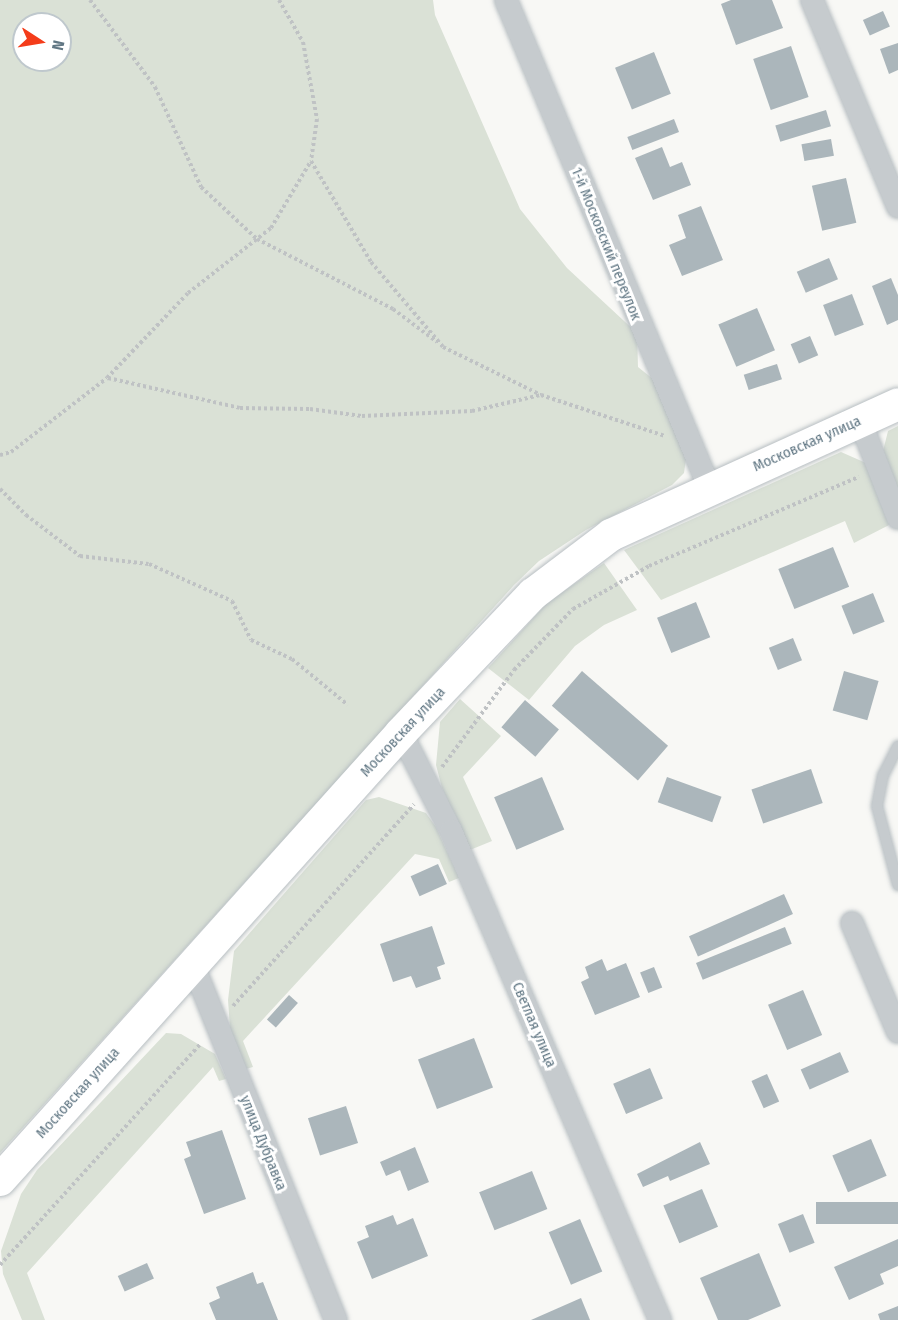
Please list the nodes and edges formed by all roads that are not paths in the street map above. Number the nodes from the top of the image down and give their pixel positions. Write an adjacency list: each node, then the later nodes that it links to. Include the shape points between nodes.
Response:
1 (506, 0): 6 (street, 1-й Московский переулок)
2 (812, 0): 3 (street)
3 (898, 207)
4 (898, 404): 5 (street, Московская улица)
5 (860, 421): 6 (street, Московская улица); 7 (street)
6 (709, 487): 8 (street, Московская улица, via 611,535 533,594)
7 (898, 518)
8 (401, 733): 12 (street, Московская улица); 16 (street, Светлая улица, via 451,831)
9 (898, 746): 10 (lane, via 883,775 877,806)
10 (898, 885)
11 (852, 923): 13 (street)
12 (193, 965): 14 (street, Московская улица); 15 (street, улица Дубравка)
13 (898, 1032)
14 (0, 1180)
15 (336, 1320)
16 (660, 1320)

